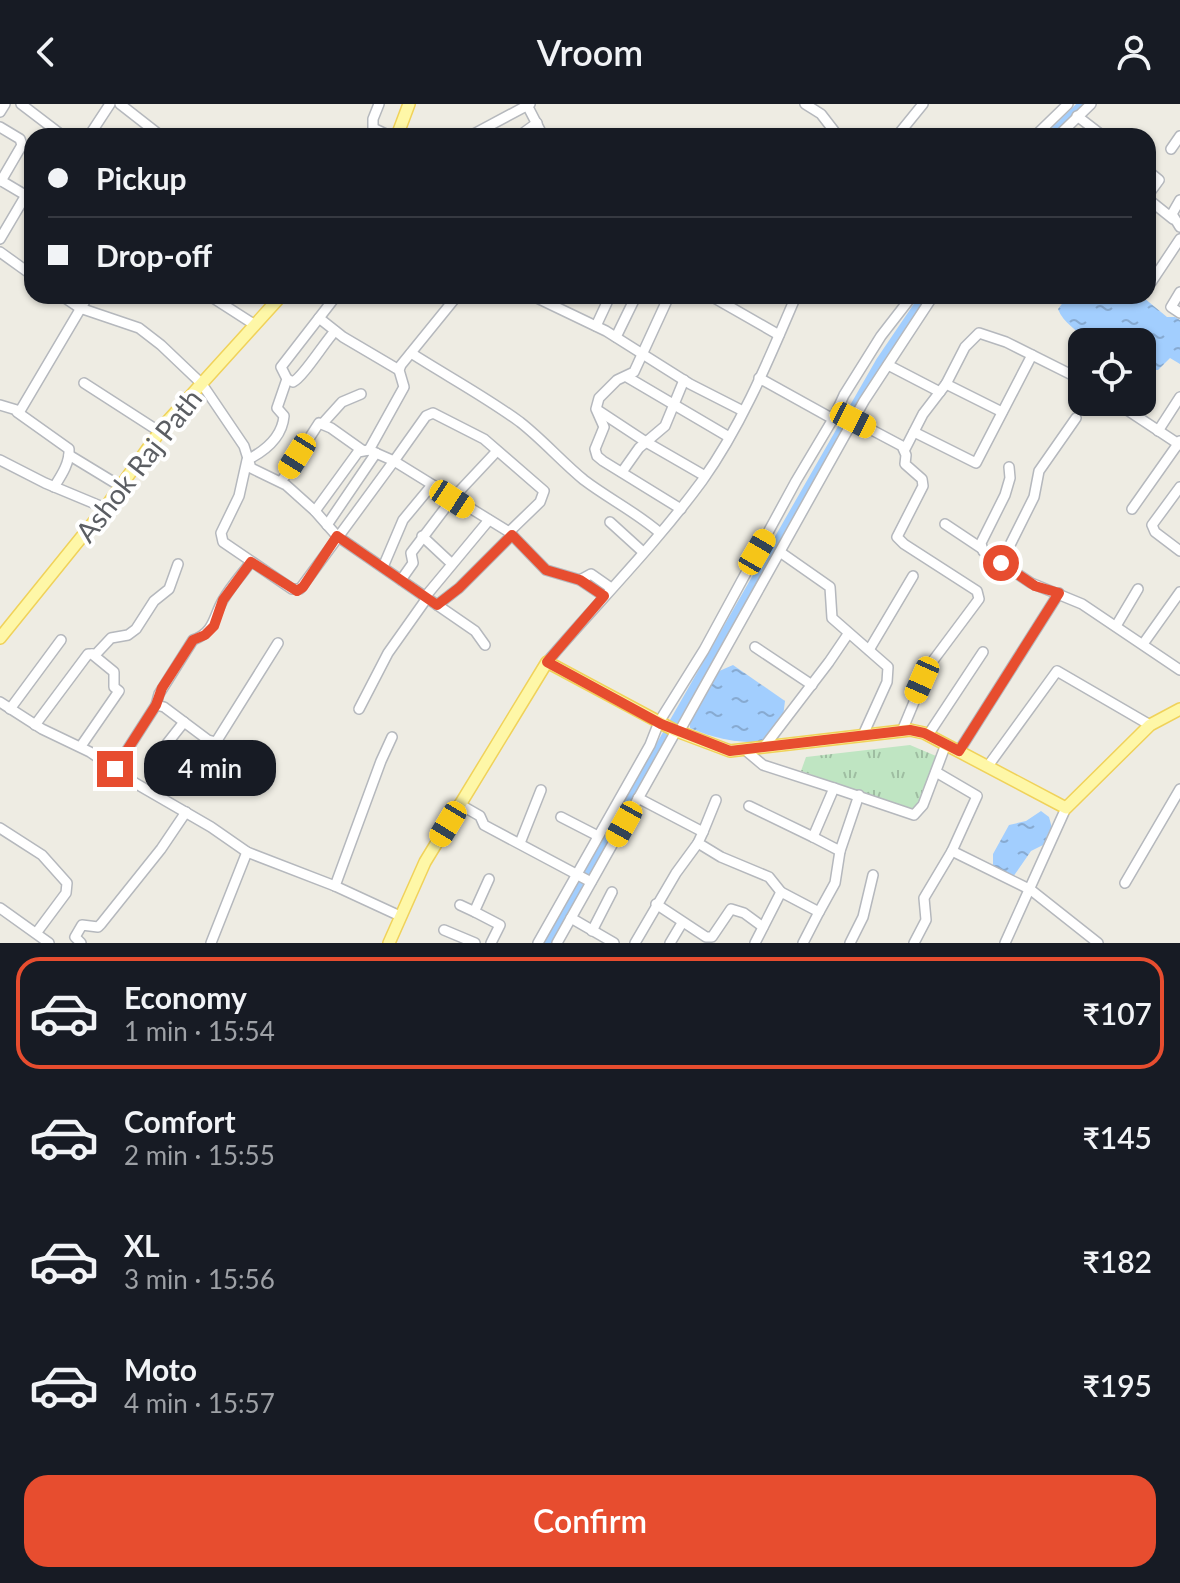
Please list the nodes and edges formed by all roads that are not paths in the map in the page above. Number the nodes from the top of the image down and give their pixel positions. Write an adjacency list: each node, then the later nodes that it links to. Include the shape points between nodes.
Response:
1 (5, 104): 12 (street)
2 (21, 104): 16 (street)
3 (110, 104): 17 (street)
4 (120, 104): 18 (street)
5 (379, 104): 19 (street)
6 (409, 104): 20 (main road)
7 (805, 104): 24 (street)
8 (923, 104): 25 (street)
9 (1068, 104): 26 (street)
10 (1091, 104): 13 (street)
11 (529, 105): 14 (street); 21 (street)
12 (0, 112)
13 (1077, 116): 27 (street); 28 (street)
14 (537, 123): 22 (street); 23 (street)
15 (0, 127): 31 (street, via 22,145)
16 (52, 128)
17 (94, 128)
18 (151, 128)
19 (373, 128)
20 (400, 128)
21 (485, 128)
22 (530, 128)
23 (539, 128)
24 (832, 128)
25 (904, 128)
26 (1043, 128)
27 (1066, 128)
28 (1093, 128)
29 (1180, 136): 30 (street)
30 (1171, 149)
31 (0, 180): 32 (street)
32 (24, 194)
33 (1180, 200): 36 (street, via 1172,214)
34 (24, 204): 37 (street)
35 (1156, 204): 36 (street)
36 (1177, 223)
37 (0, 239)
38 (1180, 239): 41 (street)
39 (0, 252): 40 (street)
40 (24, 269)
41 (1156, 275)
42 (1180, 292): 58 (street, via 1171,307)
43 (74, 304): 57 (street)
44 (83, 304): 57 (street)
45 (222, 304): 60 (street)
46 (274, 304): 60 (main road, Ashok Raj Path)
47 (330, 304): 59 (street)
48 (451, 304): 65 (street)
49 (550, 304): 61 (street)
50 (606, 304): 61 (street)
51 (632, 304): 64 (street)
52 (665, 304): 66 (street)
53 (725, 304): 63 (street)
54 (793, 304): 63 (street)
55 (903, 304): 88 (street)
56 (928, 304): 68 (street)
57 (80, 308): 76 (street, via 139,328); 84 (street)
58 (1180, 313)
59 (319, 318): 62 (street); 73 (street, via 281,367)
60 (255, 325): 76 (main road, Ashok Raj Path)
61 (596, 326): 64 (street)
62 (335, 331): 69 (street); 73 (street, via 300,378)
63 (779, 335): 72 (street)
64 (616, 337): 66 (street)
65 (411, 353): 69 (street); 122 (street, via 506,412 583,479)
66 (642, 353): 71 (street); 74 (street)
67 (1032, 355): 70 (street); 77 (street, via 979,333 965,347); 85 (street)
68 (888, 365): 77 (street); 89 (street)
69 (399, 370): 98 (street, via 404,387)
70 (1068, 373)
71 (627, 377): 81 (street); 82 (street, via 603,393)
72 (759, 378): 83 (street); 88 (street)
73 (287, 379): 102 (street, via 278,403 284,424 271,444)
74 (684, 380): 81 (street); 83 (street)
75 (84, 383): 92 (street)
76 (202, 384): 92 (main road, Ashok Raj Path); 102 (street, via 244,446)
77 (943, 388): 85 (street); 93 (street)
78 (361, 394): 90 (street, via 342,402)
79 (1180, 397): 91 (street)
80 (0, 405): 84 (street)
81 (675, 405): 94 (street); 95 (street, via 661,431)
82 (596, 409): 95 (street); 105 (street, via 604,427 595,452)
83 (743, 411): 94 (street)
84 (17, 412): 100 (street, via 68,447)
85 (1002, 412): 93 (street, via 976,463)
86 (1136, 416): 91 (street)
87 (1076, 418): 130 (street, via 1037,476 1034,497)
88 (833, 419): 162 (street)
89 (853, 420): 97 (street); 128 (street)
90 (323, 423): 98 (street); 107 (street)
91 (1158, 431): 96 (street)
92 (160, 432): 109 (main road, Ashok Raj Path)
93 (914, 432): 97 (street)
94 (729, 437): 106 (street)
95 (646, 442): 105 (street); 106 (street)
96 (1179, 443): 115 (street)
97 (905, 449): 166 (street, via 905,464 923,483 897,537 977,591 979,599 929,666)
98 (369, 451): 103 (street); 116 (street); 120 (street)
99 (497, 451): 103 (street, via 475,433 429,413); 112 (street); 121 (street, via 544,494)
100 (69, 455): 109 (street); 110 (street)
101 (0, 460): 110 (street)
102 (247, 460): 107 (street, via 251,468); 129 (street, via 221,538)
103 (394, 461): 108 (street); 123 (street)
104 (1009, 467): 125 (street, via 1009,486)
105 (622, 472): 114 (street)
106 (705, 476): 114 (street)
107 (281, 482): 116 (street)
108 (432, 485): 112 (street); 133 (street, via 403,520)
109 (120, 486): 113 (main road, Ashok Raj Path)
110 (54, 487): 113 (street)
111 (1180, 487): 126 (street, via 1152,525)
112 (452, 499): 117 (street); 124 (street)
113 (105, 508): 144 (main road, Ashok Raj Path)
114 (681, 509): 122 (street)
115 (1132, 509)
116 (315, 511): 120 (street)
117 (489, 520): 121 (street); 132 (street)
118 (610, 522): 127 (street)
119 (945, 524): 125 (street)
120 (327, 525): 123 (street)
121 (510, 533): 137 (street, via 546,570 580,580 591,574); 141 (street)
122 (660, 533): 127 (street)
123 (337, 536): 129 (street, via 297,591); 133 (street)
124 (422, 536): 132 (street); 135 (street)
125 (981, 548): 130 (street)
126 (1180, 551)
127 (643, 552): 137 (street)
128 (780, 552): 143 (street, via 830,587 832,618); 165 (street)
129 (251, 562): 157 (street, via 223,600 214,626 193,640)
130 (1001, 563): 139 (street, via 1035,586)
131 (178, 564): 152 (street, via 169,589 136,629 111,638)
132 (452, 564): 140 (street)
133 (383, 567): 135 (street)
134 (913, 576): 150 (street)
135 (401, 580): 140 (street)
136 (1138, 589): 142 (street)
137 (607, 592): 153 (street)
138 (1180, 592): 147 (street)
139 (1059, 593): 142 (street); 174 (street)
140 (426, 598): 141 (street); 159 (street, via 388,653)
141 (437, 605): 148 (street, via 475,631)
142 (1116, 626): 147 (street)
143 (848, 634): 150 (street); 155 (street)
144 (0, 638)
145 (61, 640): 158 (street)
146 (278, 643): 161 (street, via 216,742)
147 (1143, 644): 154 (street)
148 (485, 645)
149 (755, 647): 155 (street)
150 (869, 650): 167 (street, via 889,674)
151 (983, 652): 168 (street)
152 (92, 654): 163 (street); 171 (street, via 114,672 119,691)
153 (547, 662): 162 (main road); 185 (main road)
154 (1180, 670)
155 (812, 685): 172 (street)
156 (0, 702): 158 (street)
157 (156, 705): 161 (street); 177 (street)
158 (10, 709): 163 (street)
159 (359, 709)
160 (1180, 709): 164 (main road)
161 (184, 722): 175 (street)
162 (660, 723): 165 (main road); 192 (street)
163 (35, 725): 171 (street)
164 (1150, 725): 176 (street, via 1057,671); 187 (main road)
165 (677, 731): 173 (main road, via 730,751); 183 (street)
166 (902, 731): 167 (main road); 168 (main road)
167 (863, 735): 172 (main road)
168 (928, 735): 170 (main road)
169 (392, 737): 203 (street)
170 (946, 744): 174 (main road); 178 (street)
171 (81, 746): 177 (street)
172 (764, 747): 173 (main road)
173 (744, 749): 179 (street, via 763,765)
174 (959, 751): 176 (main road)
175 (158, 755)
176 (988, 766): 187 (main road)
177 (115, 769): 188 (street)
178 (936, 772): 182 (street, via 914,815); 197 (street, via 977,796)
179 (834, 788): 182 (street); 193 (street)
180 (1180, 789): 202 (street)
181 (541, 790): 194 (street)
182 (859, 795): 196 (street)
183 (638, 798): 191 (street); 200 (street)
184 (716, 800): 191 (street)
185 (459, 804): 194 (street, via 480,816 484,825); 212 (main road)
186 (749, 806): 193 (street)
187 (1066, 808): 204 (street)
188 (186, 812): 198 (street); 220 (street, via 101,924 82,925 75,937)
189 (561, 817): 192 (street)
190 (0, 828): 218 (street, via 42,855 67,883 66,893)
191 (703, 832): 195 (street)
192 (598, 836): 200 (street)
193 (813, 837): 196 (street)
194 (520, 843): 200 (street)
195 (698, 843): 206 (street, via 769,877); 207 (street)
196 (840, 851): 211 (street, via 835,883)
197 (952, 851): 204 (street); 233 (street, via 924,898 926,920)
198 (247, 852): 203 (street); 221 (street)
199 (873, 875): 232 (street)
200 (584, 878): 213 (street); 225 (street)
201 (489, 879): 210 (street)
202 (1125, 883)
203 (335, 886): 212 (street)
204 (1031, 890): 234 (street); 235 (street)
205 (612, 892): 217 (street)
206 (781, 892): 211 (street); 215 (street)
207 (656, 904): 214 (street); 228 (street)
208 (460, 905): 210 (street)
209 (0, 908): 218 (street)
210 (475, 912): 224 (street, via 500,925)
211 (819, 912): 231 (street)
212 (400, 916): 222 (main road)
213 (571, 918): 217 (street); 226 (street)
214 (682, 923): 215 (street, via 712,937 731,909); 229 (street)
215 (763, 927): 230 (street)
216 (444, 930): 223 (street)
217 (592, 931): 227 (street)
218 (37, 932): 219 (street)
219 (49, 943)
220 (81, 943)
221 (211, 943)
222 (389, 943)
223 (475, 943)
224 (491, 943)
225 (538, 943)
226 (557, 943)
227 (614, 943)
228 (635, 943)
229 (670, 943)
230 (755, 943)
231 (803, 943)
232 (850, 943)
233 (914, 943)
234 (1005, 943)
235 (1098, 943)

